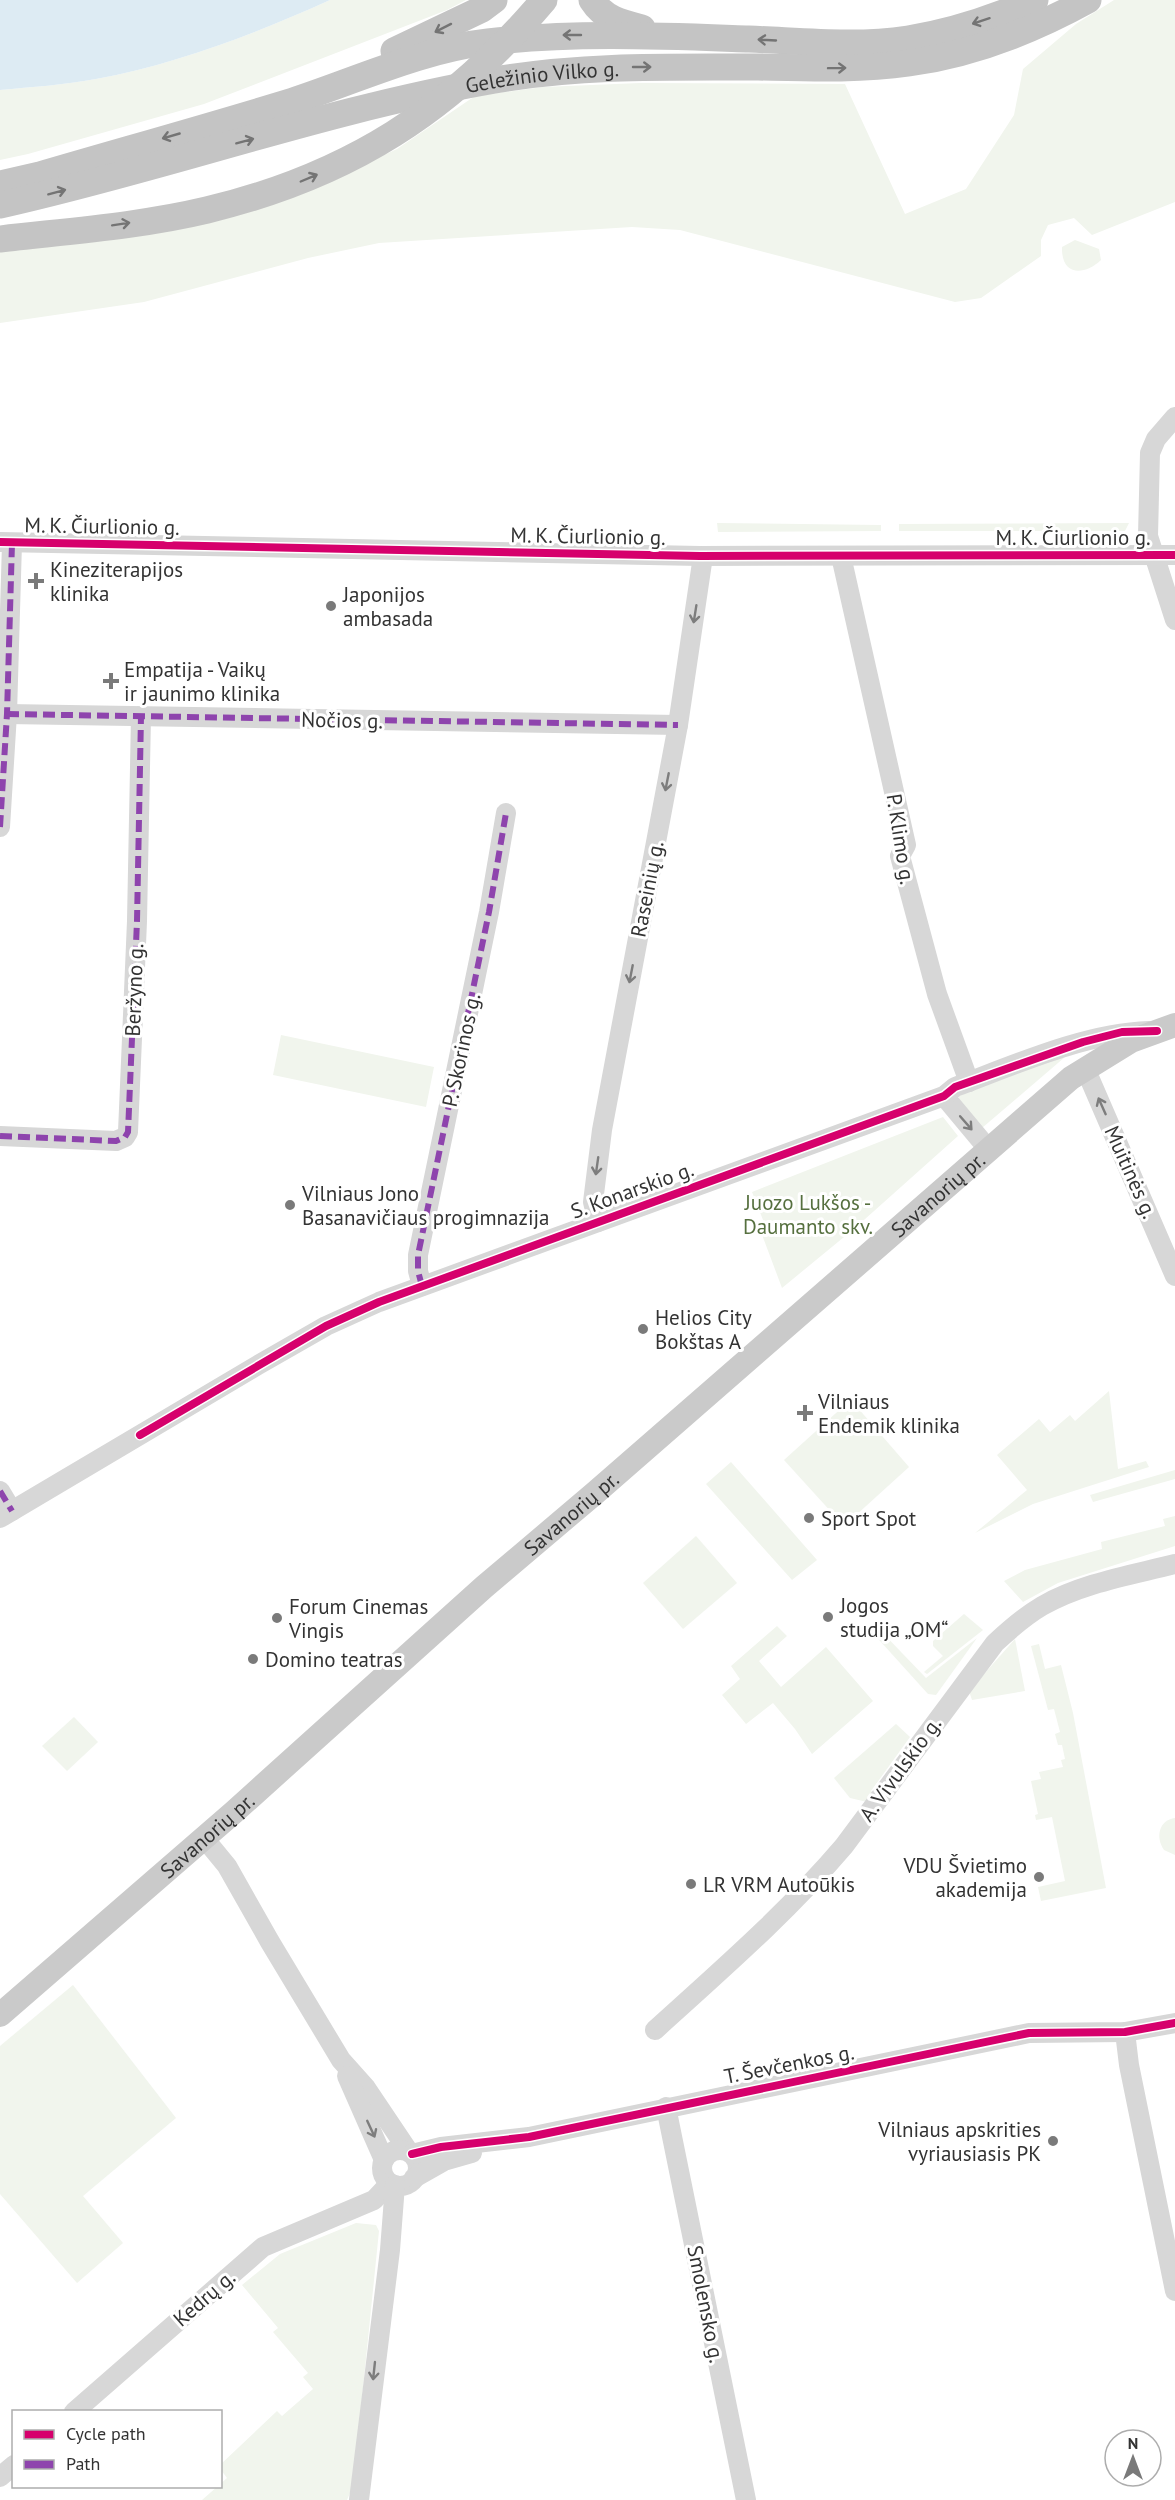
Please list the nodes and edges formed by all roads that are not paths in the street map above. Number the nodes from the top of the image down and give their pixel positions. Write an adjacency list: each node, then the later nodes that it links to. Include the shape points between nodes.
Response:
1 (494, 0): 7 (highway, one-way to 7)
2 (544, 0): 10 (highway, one-way to 2, via 205,211 329,170 386,140 426,113 476,72)
3 (592, 0): 6 (highway, via 616,21)
4 (1035, 0): 6 (highway, Geležinio Vilko g., one-way to 6, via 957,29 909,39 864,43)
5 (1088, 0): 9 (highway, Geležinio Vilko g., one-way to 5, via 408,98 495,80 627,67 869,67 912,62 1014,36)
6 (672, 36): 7 (highway, Geležinio Vilko g., one-way to 7, via 545,35 483,42 376,71)
7 (288, 103): 8 (highway, Geležinio Vilko g., one-way to 8)
8 (0, 184)
9 (0, 205)
10 (0, 239)
11 (1175, 417): 13 (street, via 1156,439 1150,453 1148,536)
12 (6, 543): 15 (street, M. K. Čiurlionio g.); 18 (street)
13 (1155, 555): 14 (street, M. K. Čiurlionio g.); 16 (street, M. K. Čiurlionio g.); 17 (street)
14 (1175, 555)
15 (703, 556): 16 (street, M. K. Čiurlionio g.); 20 (street, Raseinių g., one-way to 20)
16 (841, 556): 25 (street, P. Klimo g., via 906,845 900,856 937,994)
17 (1175, 620)
18 (7, 714): 19 (street, Nočios g.); 22 (street)
19 (141, 716): 20 (street, Nočios g.); 27 (street, Beržyno g., via 128,1131 116,1141)
20 (678, 725): 29 (street, Raseinių g., one-way to 29, via 602,1130 593,1202)
21 (506, 813): 31 (street, P. Skorinos g., via 418,1255)
22 (0, 827)
23 (1166, 1028): 24 (main road, Savanorių pr., via 1131,1041); 25 (street, S. Konarskio g., via 1122,1032 1083,1042)
24 (1085, 1068): 28 (main road, Savanorių pr.); 30 (street, Muitinės g., one-way to 24)
25 (969, 1082): 26 (street, S. Konarskio g.)
26 (944, 1096): 28 (street, one-way to 28); 29 (street, S. Konarskio g.)
27 (0, 1136)
28 (989, 1150): 35 (main road, Savanorių pr., via 484,1587)
29 (598, 1222): 31 (street, S. Konarskio g.)
30 (1175, 1276)
31 (423, 1286): 33 (street, S. Konarskio g., via 326,1326)
32 (0, 1491): 33 (street)
33 (6, 1515)
34 (1175, 1564): 38 (street, A. Vivulskio g., via 1062,1596 1011,1628 818,1876)
35 (204, 1838): 36 (main road, Savanorių pr.); 40 (street, via 227,1866)
36 (0, 2015)
37 (1175, 2023): 39 (street, T. Ševčenkos g.)
38 (655, 2030)
39 (1125, 2032): 41 (street, T. Ševčenkos g., via 1029,2032); 48 (street)
40 (341, 2060): 43 (street, via 366,2088); 44 (street, one-way to 44)
41 (666, 2107): 42 (street, T. Ševčenkos g.); 53 (street, Smolensko g.)
42 (504, 2141): 43 (street, T. Ševčenkos g.); 45 (street, T. Ševčenkos g., via 444,2161)
43 (410, 2153): 44 (street, via 393,2151); 45 (street, via 417,2164)
44 (383, 2162): 45 (street, via 384,2175); 46 (street)
45 (403, 2182): 46 (street, Kedrų g.); 47 (street)
46 (351, 2211): 47 (street, via 369,2213 379,2219); 49 (street, Kedrų g., via 262,2247)
47 (390, 2250): 52 (street, one-way to 52)
48 (1175, 2291)
49 (76, 2410)
50 (12, 2467): 51 (street)
51 (0, 2476)
52 (358, 2500)
53 (746, 2500)

